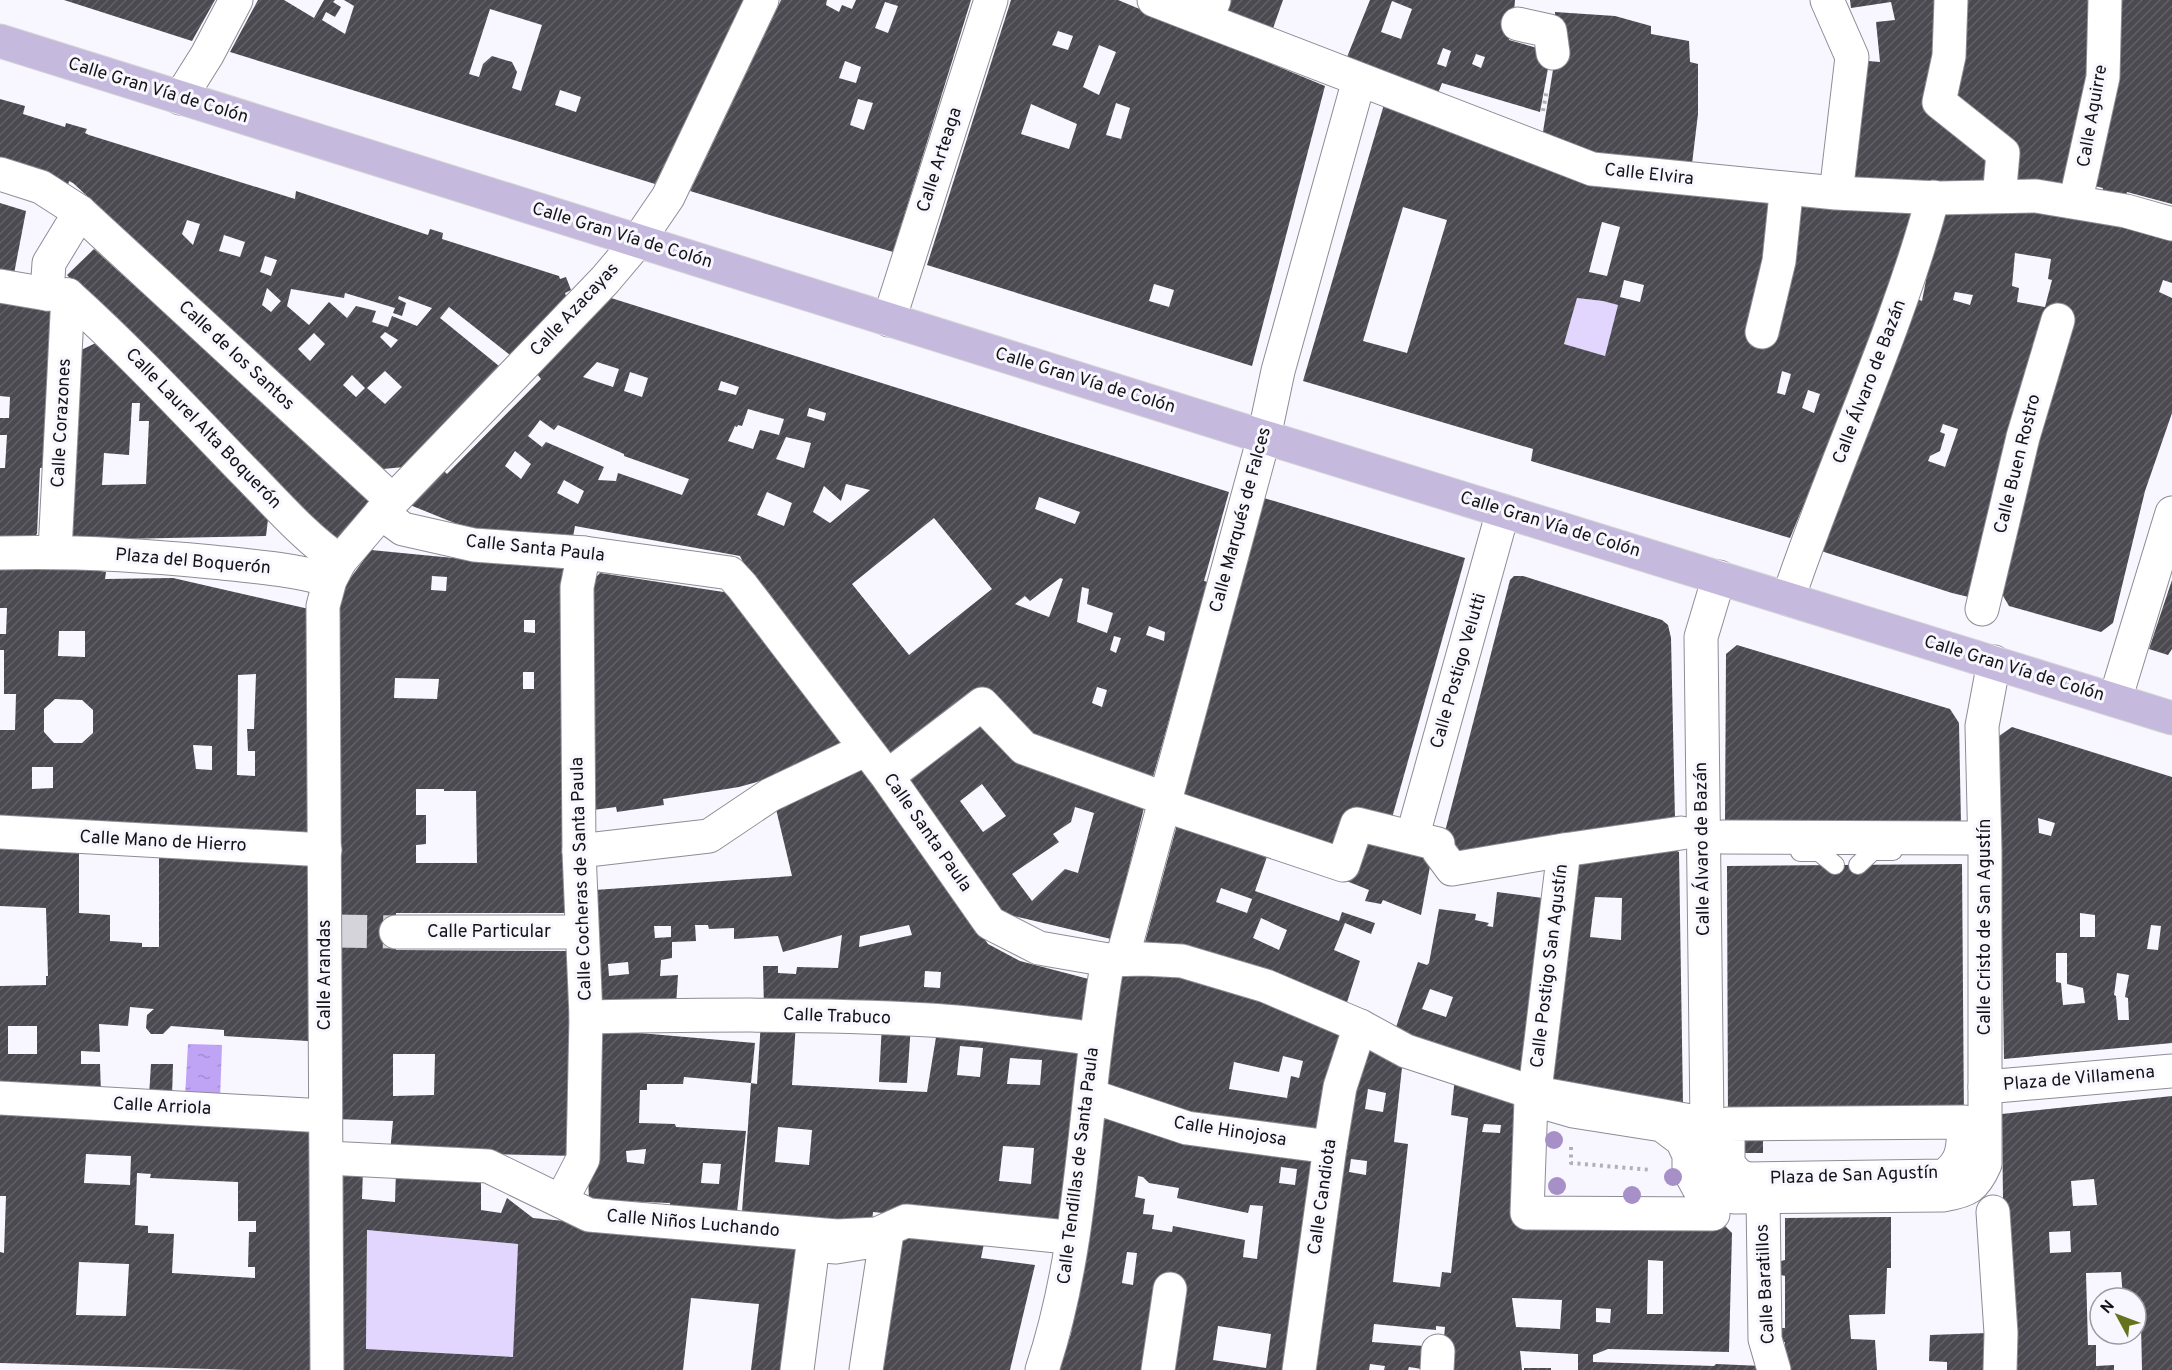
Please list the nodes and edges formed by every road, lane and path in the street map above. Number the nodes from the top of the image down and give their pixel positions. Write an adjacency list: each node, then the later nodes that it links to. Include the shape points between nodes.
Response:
1 (236, 0): 12 (street)
2 (762, 0): 21 (street, Calle Azacayas, via 668,197)
3 (991, 0): 24 (street, Calle Arteaga)
4 (1154, 0): 11 (street, Calle Elvira)
5 (1827, 0): 14 (street, via 1852,57)
6 (1951, 0): 15 (street, via 1949,56 1939,102 2004,153)
7 (2104, 0): 17 (street, Calle Aguirre, via 2103,77)
8 (1518, 24): 10 (street, via 1550,31)
9 (0, 41): 12 (main road, Calle Gran Vía de Colón)
10 (1553, 53)
11 (1359, 80): 18 (street, Calle Elvira, via 1592,169 1836,193); 27 (street, Calle Marqués de Falces, via 1278,371)
12 (180, 98): 21 (main road, Calle Gran Vía de Colón)
13 (0, 174): 19 (street, Calle de los Santos, via 41,187)
14 (1837, 185)
15 (2000, 187)
16 (1786, 194): 26 (street, via 1779,261)
17 (2078, 195)
18 (1933, 197): 20 (street, Calle Elvira, via 2036,196 2126,211); 36 (street, Calle Álvaro de Bazán, via 1903,297)
19 (80, 212): 23 (street, Calle Corazones, via 49,263); 28 (street, Calle de los Santos)
20 (2172, 224)
21 (638, 242): 24 (main road, Calle Gran Vía de Colón); 28 (street, Calle Azacayas)
22 (0, 286): 23 (street)
23 (57, 295): 31 (street, Calle Corazones); 34 (street, Calle Laurel Alta Boquerón, via 110,333 328,553)
24 (889, 320): 27 (main road, Calle Gran Vía de Colón)
25 (2058, 320): 37 (street, Calle Buen Rostro, via 2023,437)
26 (1762, 332)
27 (1264, 437): 29 (main road, Calle Gran Vía de Colón); 54 (street, Calle Marqués de Falces)
28 (387, 507): 33 (street, Calle Santa Paula, via 403,529 474,545); 34 (street, Calle Azacayas)
29 (1503, 511): 35 (main road, Calle Gran Vía de Colón); 44 (street, Calle Postigo Velutti)
30 (2172, 513): 39 (street)
31 (55, 551): 32 (street, Plaza del Boquerón); 34 (street, Plaza del Boquerón)
32 (0, 553)
33 (584, 553): 49 (street, Calle Cocheras de Santa Paula, via 577,587); 54 (street, Calle Santa Paula, via 730,573 887,776 990,923 1039,948)
34 (335, 570): 47 (street, Calle Arandas, via 323,606)
35 (1719, 577): 36 (main road, Calle Gran Vía de Colón); 45 (street, Calle Álvaro de Bazán, via 1701,637)
36 (1788, 599): 38 (main road, Calle Gran Vía de Colón)
37 (1982, 609)
38 (1994, 662): 39 (main road, Calle Gran Vía de Colón); 46 (street, Calle Cristo de San Agustín, via 1982,726)
39 (2115, 700): 40 (main road, Calle Gran Vía de Colón)
40 (2172, 718)
41 (854, 755): 49 (street, via 770,795 709,836)
42 (897, 769): 44 (street, via 982,704 1024,748 1343,866 1357,824)
43 (0, 832): 47 (street, Calle Mano de Hierro)
44 (1413, 834): 48 (street, via 1438,844 1452,870)
45 (1702, 841): 46 (street, Calle Postigo San Agustín); 48 (street, Calle Postigo San Agustín); 50 (lane, via 1820,852); 65 (street, Calle Álvaro de Bazán)
46 (1978, 844): 51 (lane, via 1873,851); 59 (street, Calle Cristo de San Agustín)
47 (325, 850): 64 (street, Calle Arandas)
48 (1564, 850): 60 (street, Calle Postigo San Agustín, via 1536,1082)
49 (579, 851): 53 (street, Calle Cocheras de Santa Paula)
50 (1834, 865)
51 (1858, 865)
52 (396, 932): 53 (street, Calle Particular)
53 (581, 932): 55 (street, Calle Cocheras de Santa Paula)
54 (1115, 960): 56 (street, Calle Santa Paula, via 1182,961 1266,986); 81 (street, Calle Tendillas de Santa Paula, via 1095,1036 1074,1238 1056,1328)
55 (586, 1017): 57 (street, Calle Trabuco, via 762,1014 929,1020); 71 (street, Calle Cocheras de Santa Paula, via 583,1159)
56 (1360, 1026): 60 (street, Calle Santa Paula, via 1406,1051); 66 (street, Calle Candiota, via 1341,1088)
57 (1088, 1038)
58 (2172, 1071): 59 (street, Plaza de Villamena)
59 (1985, 1087): 69 (street, Calle Cristo de San Agustín, via 1985,1164)
60 (1531, 1092): 65 (street, Calle Santa Paula)
61 (0, 1098): 64 (street, Calle Arriola)
62 (1097, 1098): 66 (street, Calle Hinojosa, via 1187,1128)
63 (1573, 1111): 63 (street, via 1531,1099 1527,1213 1713,1214 1689,1170 1689,1155 1682,1140 1662,1125); 68 (path, via 1571,1163)
64 (325, 1116): 67 (street, Calle Arandas)
65 (1717, 1124): 65 (street, Plaza de San Agustín, via 1964,1122 1963,1151 1944,1176 1747,1179 1728,1164); 70 (street, via 1710,1167 1719,1187)
66 (1330, 1147): 83 (street, Calle Candiota)
67 (327, 1158): 71 (street, Calle Niños Luchando, via 488,1166); 77 (street, Calle Arandas)
68 (1658, 1170)
69 (1969, 1188): 70 (street, Plaza de San Agustín, via 1943,1195)
70 (1748, 1197): 76 (street, Calle Baratillos, via 1765,1339)
71 (561, 1201): 73 (street, Calle Niños Luchando, via 589,1215)
72 (1993, 1212): 84 (street)
73 (876, 1237): 74 (street, Calle Niños Luchando, via 906,1221); 78 (street, via 836,1247 813,1245); 79 (street); 80 (street, via 886,1239)
74 (1067, 1237)
75 (1170, 1289): 82 (street)
76 (1774, 1367)
77 (327, 1370)
78 (798, 1370)
79 (858, 1370)
80 (866, 1370)
81 (1042, 1370)
82 (1158, 1370)
83 (1299, 1370)
84 (2000, 1370)

